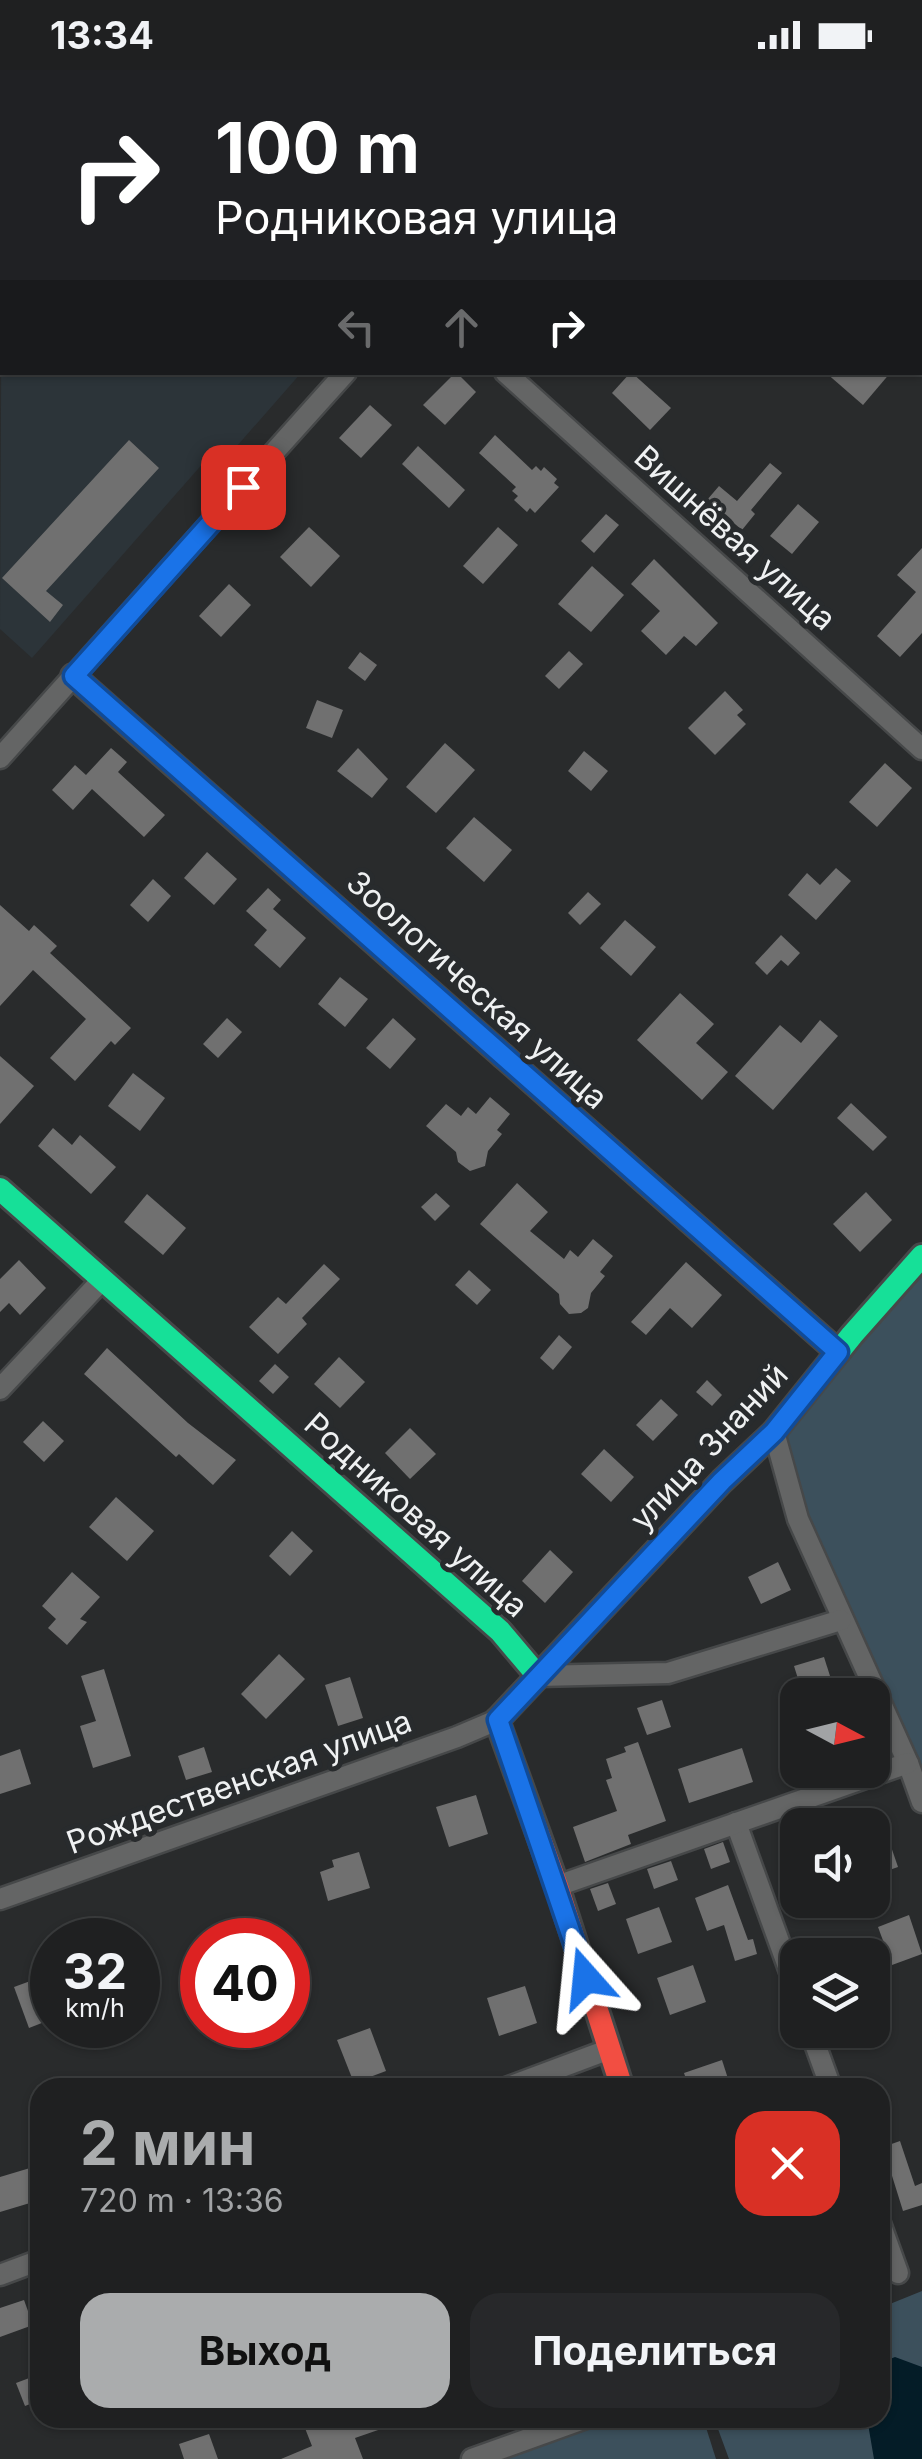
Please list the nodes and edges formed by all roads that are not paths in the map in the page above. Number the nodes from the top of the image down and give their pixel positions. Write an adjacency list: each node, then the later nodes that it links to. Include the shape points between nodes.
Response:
1 (343, 375): 3 (street)
2 (508, 375): 4 (street, Вишнёвая улица)
3 (74, 676): 5 (street); 9 (street, Зоологическая улица)
4 (922, 750)
5 (0, 758)
6 (0, 1190): 8 (street, Родниковая улица)
7 (922, 1256): 9 (street, улица Знаний)
8 (102, 1280): 10 (street); 13 (street, Родниковая улица, via 500,1631)
9 (838, 1352): 11 (street, улица Знаний)
10 (0, 1389)
11 (774, 1432): 12 (street, via 798,1518); 13 (street, улица Знаний)
12 (842, 1620): 13 (street, via 668,1672); 15 (street)
13 (538, 1676): 14 (street)
14 (498, 1720): 18 (street); 19 (street, Рождественская улица)
15 (908, 1763): 16 (street); 17 (street)
16 (922, 1802)
17 (736, 1823): 18 (street); 20 (street)
18 (557, 1886): 22 (street)
19 (0, 1900)
20 (780, 1944)
21 (817, 2048): 25 (street)
22 (610, 2049): 23 (street); 24 (street)
23 (533, 2078)
24 (619, 2078)
25 (827, 2078)
26 (890, 2251): 28 (street)
27 (30, 2264): 29 (street)
28 (898, 2273)
29 (0, 2275)
30 (558, 2428): 31 (street)
31 (472, 2459)

